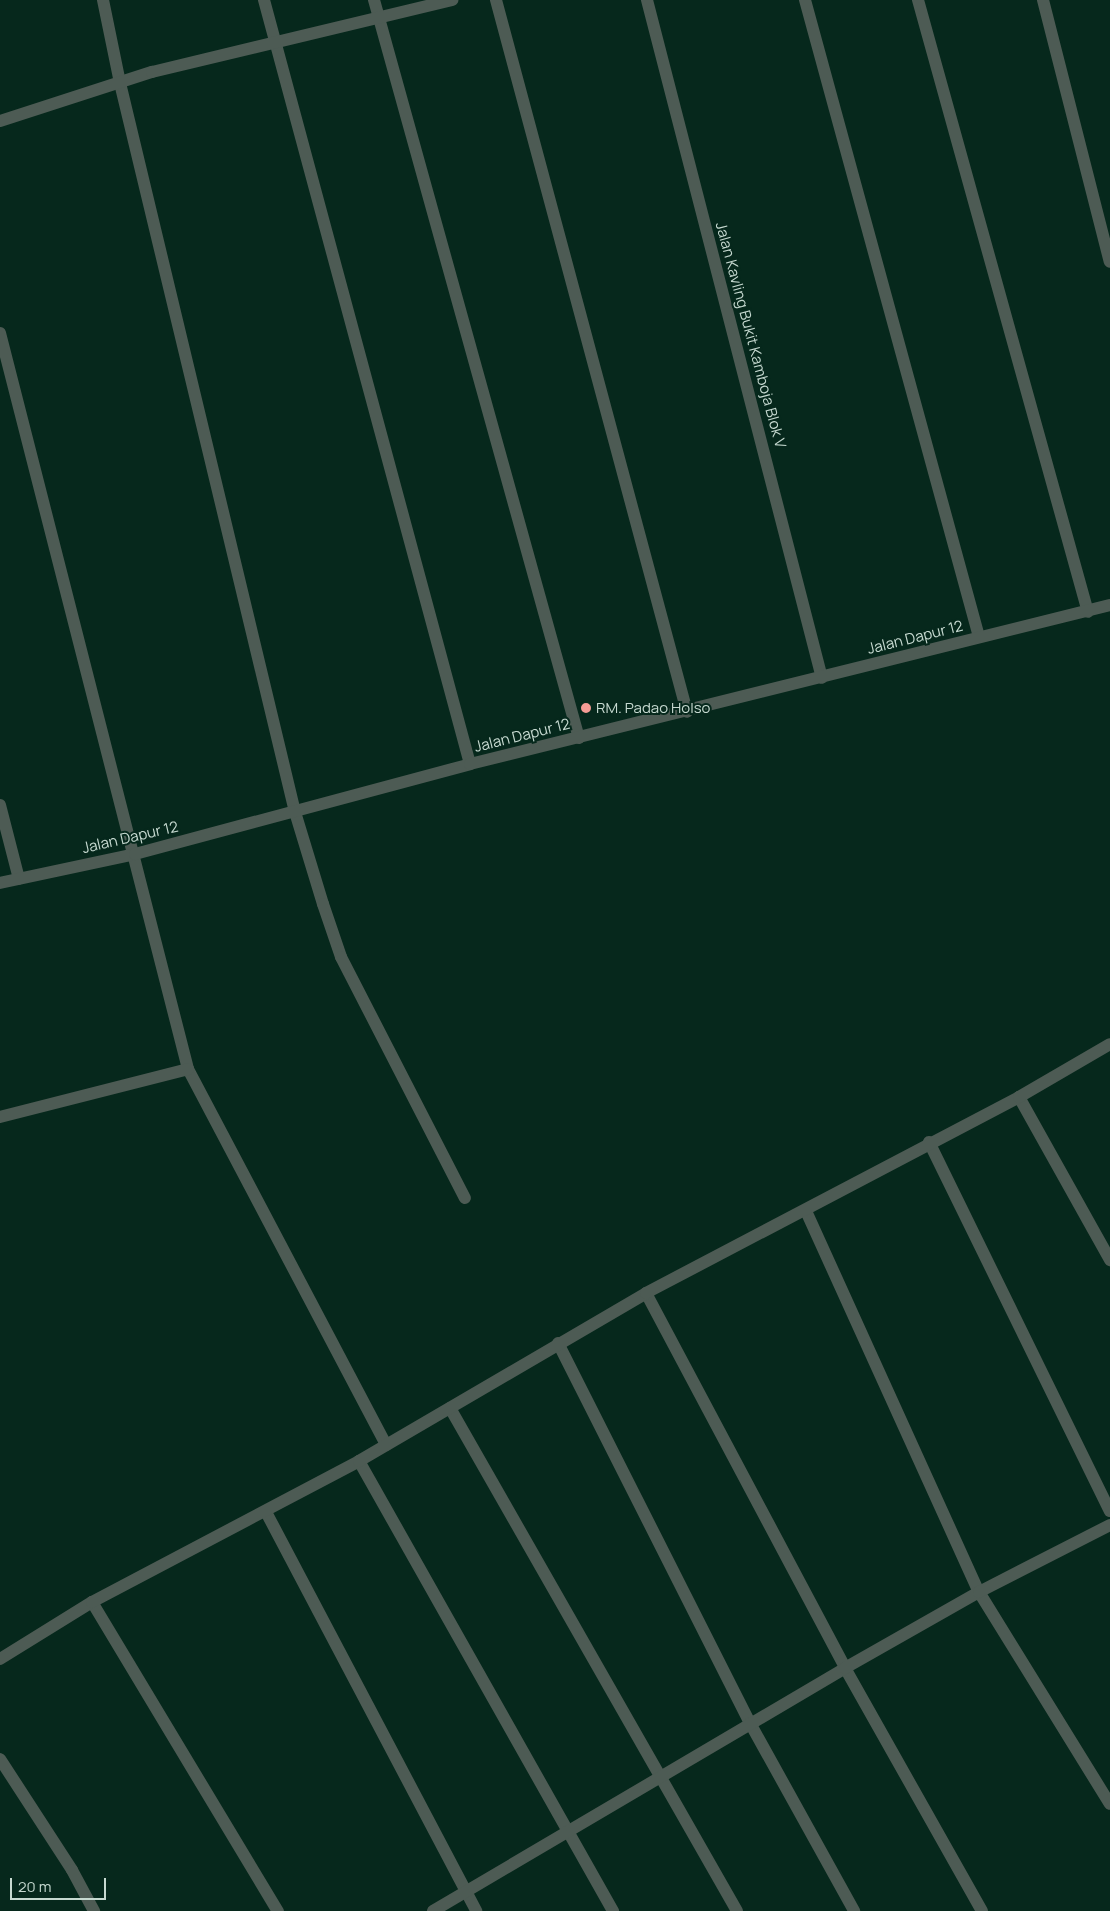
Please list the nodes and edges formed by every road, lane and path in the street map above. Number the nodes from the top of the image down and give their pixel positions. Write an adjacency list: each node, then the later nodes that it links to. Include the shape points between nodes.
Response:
1 (103, 0): 12 (street)
2 (264, 0): 11 (street)
3 (374, 0): 10 (street)
4 (452, 0): 10 (street)
5 (496, 0): 20 (street)
6 (647, 0): 19 (street, Jalan Kavling Bukit Kamboja Blok V)
7 (805, 0): 18 (street)
8 (918, 0): 17 (street)
9 (1043, 0): 14 (street)
10 (377, 17): 11 (street); 21 (street)
11 (274, 44): 12 (street, via 152,72); 22 (street)
12 (120, 83): 13 (street); 24 (street)
13 (0, 121)
14 (1110, 262)
15 (0, 333): 25 (street)
16 (1110, 605): 17 (street, Jalan Dapur 12)
17 (1088, 612): 18 (street, Jalan Dapur 12)
18 (979, 637): 19 (street, Jalan Dapur 12)
19 (822, 678): 20 (street, Jalan Dapur 12)
20 (688, 712): 21 (street, Jalan Dapur 12)
21 (579, 738): 22 (street, Jalan Dapur 12)
22 (470, 764): 24 (street, Jalan Dapur 12)
23 (0, 805): 26 (street)
24 (295, 812): 25 (street, Jalan Dapur 12); 33 (street, via 341,957)
25 (135, 854): 26 (street, Jalan Dapur 12); 29 (street)
26 (18, 879): 27 (street, Jalan Dapur 12)
27 (0, 883)
28 (1110, 1044): 30 (street)
29 (188, 1069): 31 (street); 39 (street)
30 (1019, 1097): 32 (street); 35 (street)
31 (0, 1117)
32 (929, 1142): 34 (street); 41 (street)
33 (465, 1198)
34 (806, 1211): 36 (street); 44 (street)
35 (1110, 1260)
36 (646, 1293): 37 (street); 47 (street)
37 (558, 1343): 38 (street); 48 (street)
38 (450, 1408): 39 (street); 50 (street)
39 (386, 1445): 40 (street)
40 (359, 1461): 42 (street); 52 (street)
41 (1110, 1511)
42 (266, 1512): 45 (street); 53 (street)
43 (1110, 1525): 44 (street)
44 (980, 1592): 47 (street); 51 (street)
45 (92, 1602): 46 (street); 55 (street)
46 (0, 1659)
47 (845, 1668): 48 (street); 61 (street)
48 (750, 1723): 50 (street); 60 (street)
49 (0, 1759): 54 (street, via 72,1870)
50 (662, 1777): 52 (street); 59 (street)
51 (1110, 1804)
52 (570, 1832): 53 (street); 58 (street)
53 (465, 1892): 56 (street); 57 (street)
54 (94, 1911)
55 (278, 1911)
56 (433, 1911)
57 (476, 1911)
58 (613, 1911)
59 (737, 1911)
60 (854, 1911)
61 (982, 1911)

